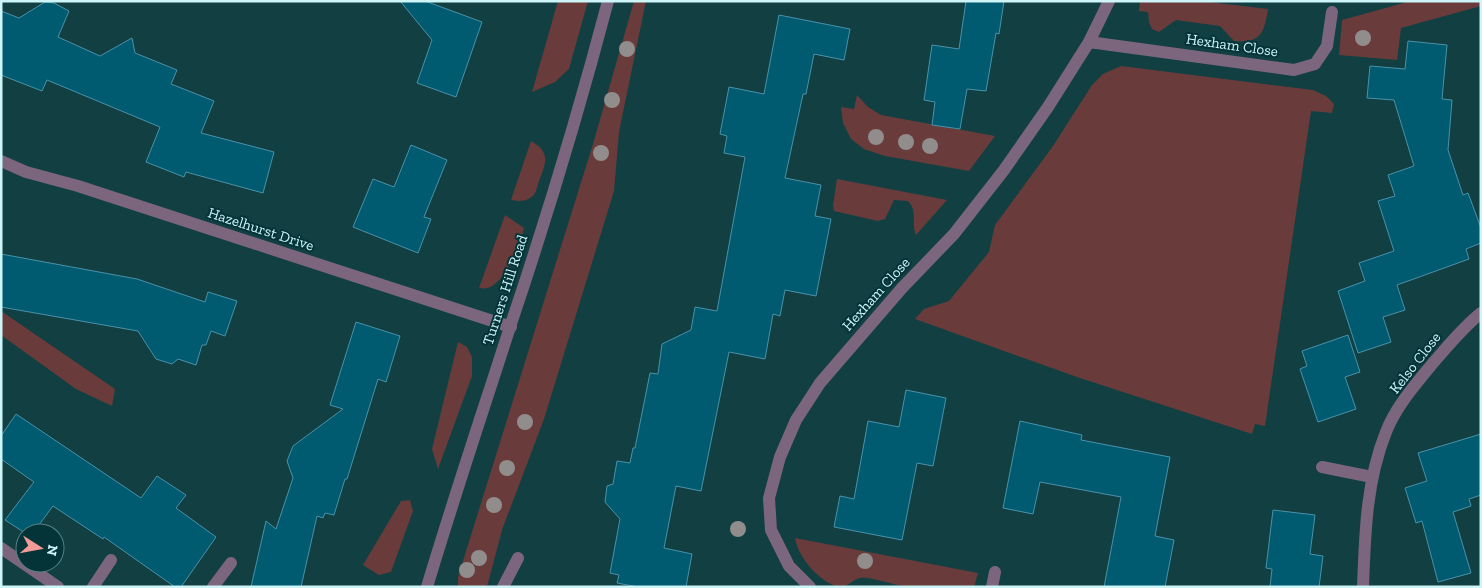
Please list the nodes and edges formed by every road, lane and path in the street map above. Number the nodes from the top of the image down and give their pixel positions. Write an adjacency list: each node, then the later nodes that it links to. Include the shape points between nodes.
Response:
1 (608, 1): 7 (street, Turners Hill Road, via 564,158)
2 (1109, 1): 4 (street, Hexham Close)
3 (1332, 12): 4 (street, Hexham Close, via 1327,46 1315,64 1294,70)
4 (1089, 42): 20 (street, Hexham Close, via 1048,106 954,234 902,288 820,383 796,420 780,457 769,498 771,530 789,566)
5 (1, 161): 7 (street, Hazelhurst Drive, via 26,172)
6 (1481, 313): 9 (street, Kelso Close, via 1410,390 1386,431)
7 (511, 327): 18 (street, Turners Hill Road)
8 (1322, 467): 9 (street)
9 (1372, 477): 22 (street, Kelso Close, via 1365,529)
10 (1, 548): 15 (street)
11 (518, 558): 19 (street)
12 (111, 560): 16 (street)
13 (231, 563): 17 (street)
14 (995, 572): 21 (street)
15 (58, 587)
16 (93, 587)
17 (213, 587)
18 (427, 587)
19 (503, 587)
20 (810, 587)
21 (992, 587)
22 (1363, 587)

